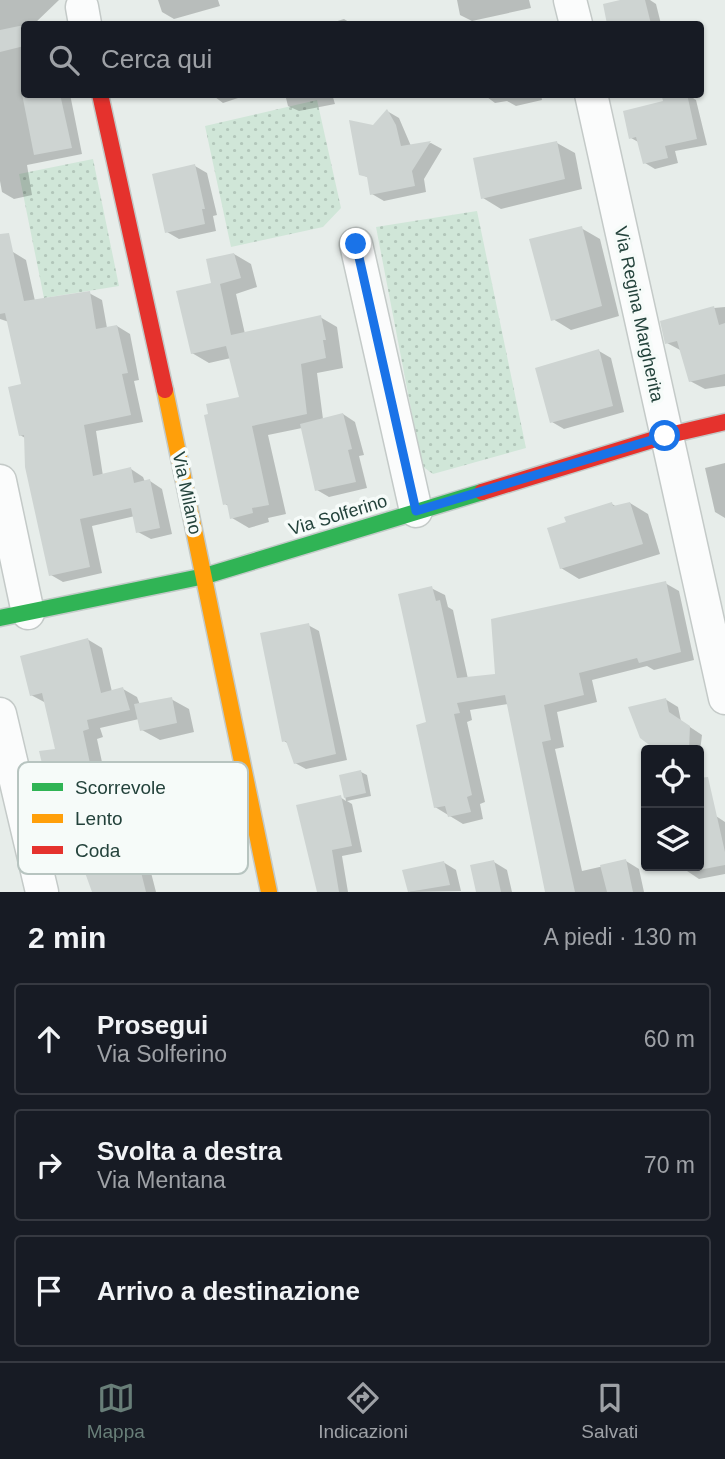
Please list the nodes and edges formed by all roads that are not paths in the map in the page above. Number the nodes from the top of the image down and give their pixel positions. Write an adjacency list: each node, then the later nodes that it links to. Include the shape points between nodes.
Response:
1 (570, 0): 2 (street)
2 (575, 21)
3 (101, 98): 10 (street, Via Milano)
4 (592, 98): 7 (street, Via Regina Margherita)
5 (356, 244): 9 (street)
6 (725, 422): 7 (street, Via Solferino)
7 (665, 436): 9 (street, Via Solferino); 12 (street, Via Regina Margherita)
8 (0, 481): 11 (street)
9 (416, 511): 10 (street, Via Solferino)
10 (205, 576): 11 (street, Via Solferino); 14 (street, Via Milano)
11 (14, 615)
12 (725, 698)
13 (0, 714): 15 (street)
14 (242, 762)
15 (18, 790)
16 (248, 792): 19 (street, Via Milano)
17 (38, 874): 18 (street)
18 (42, 892)
19 (268, 892)

